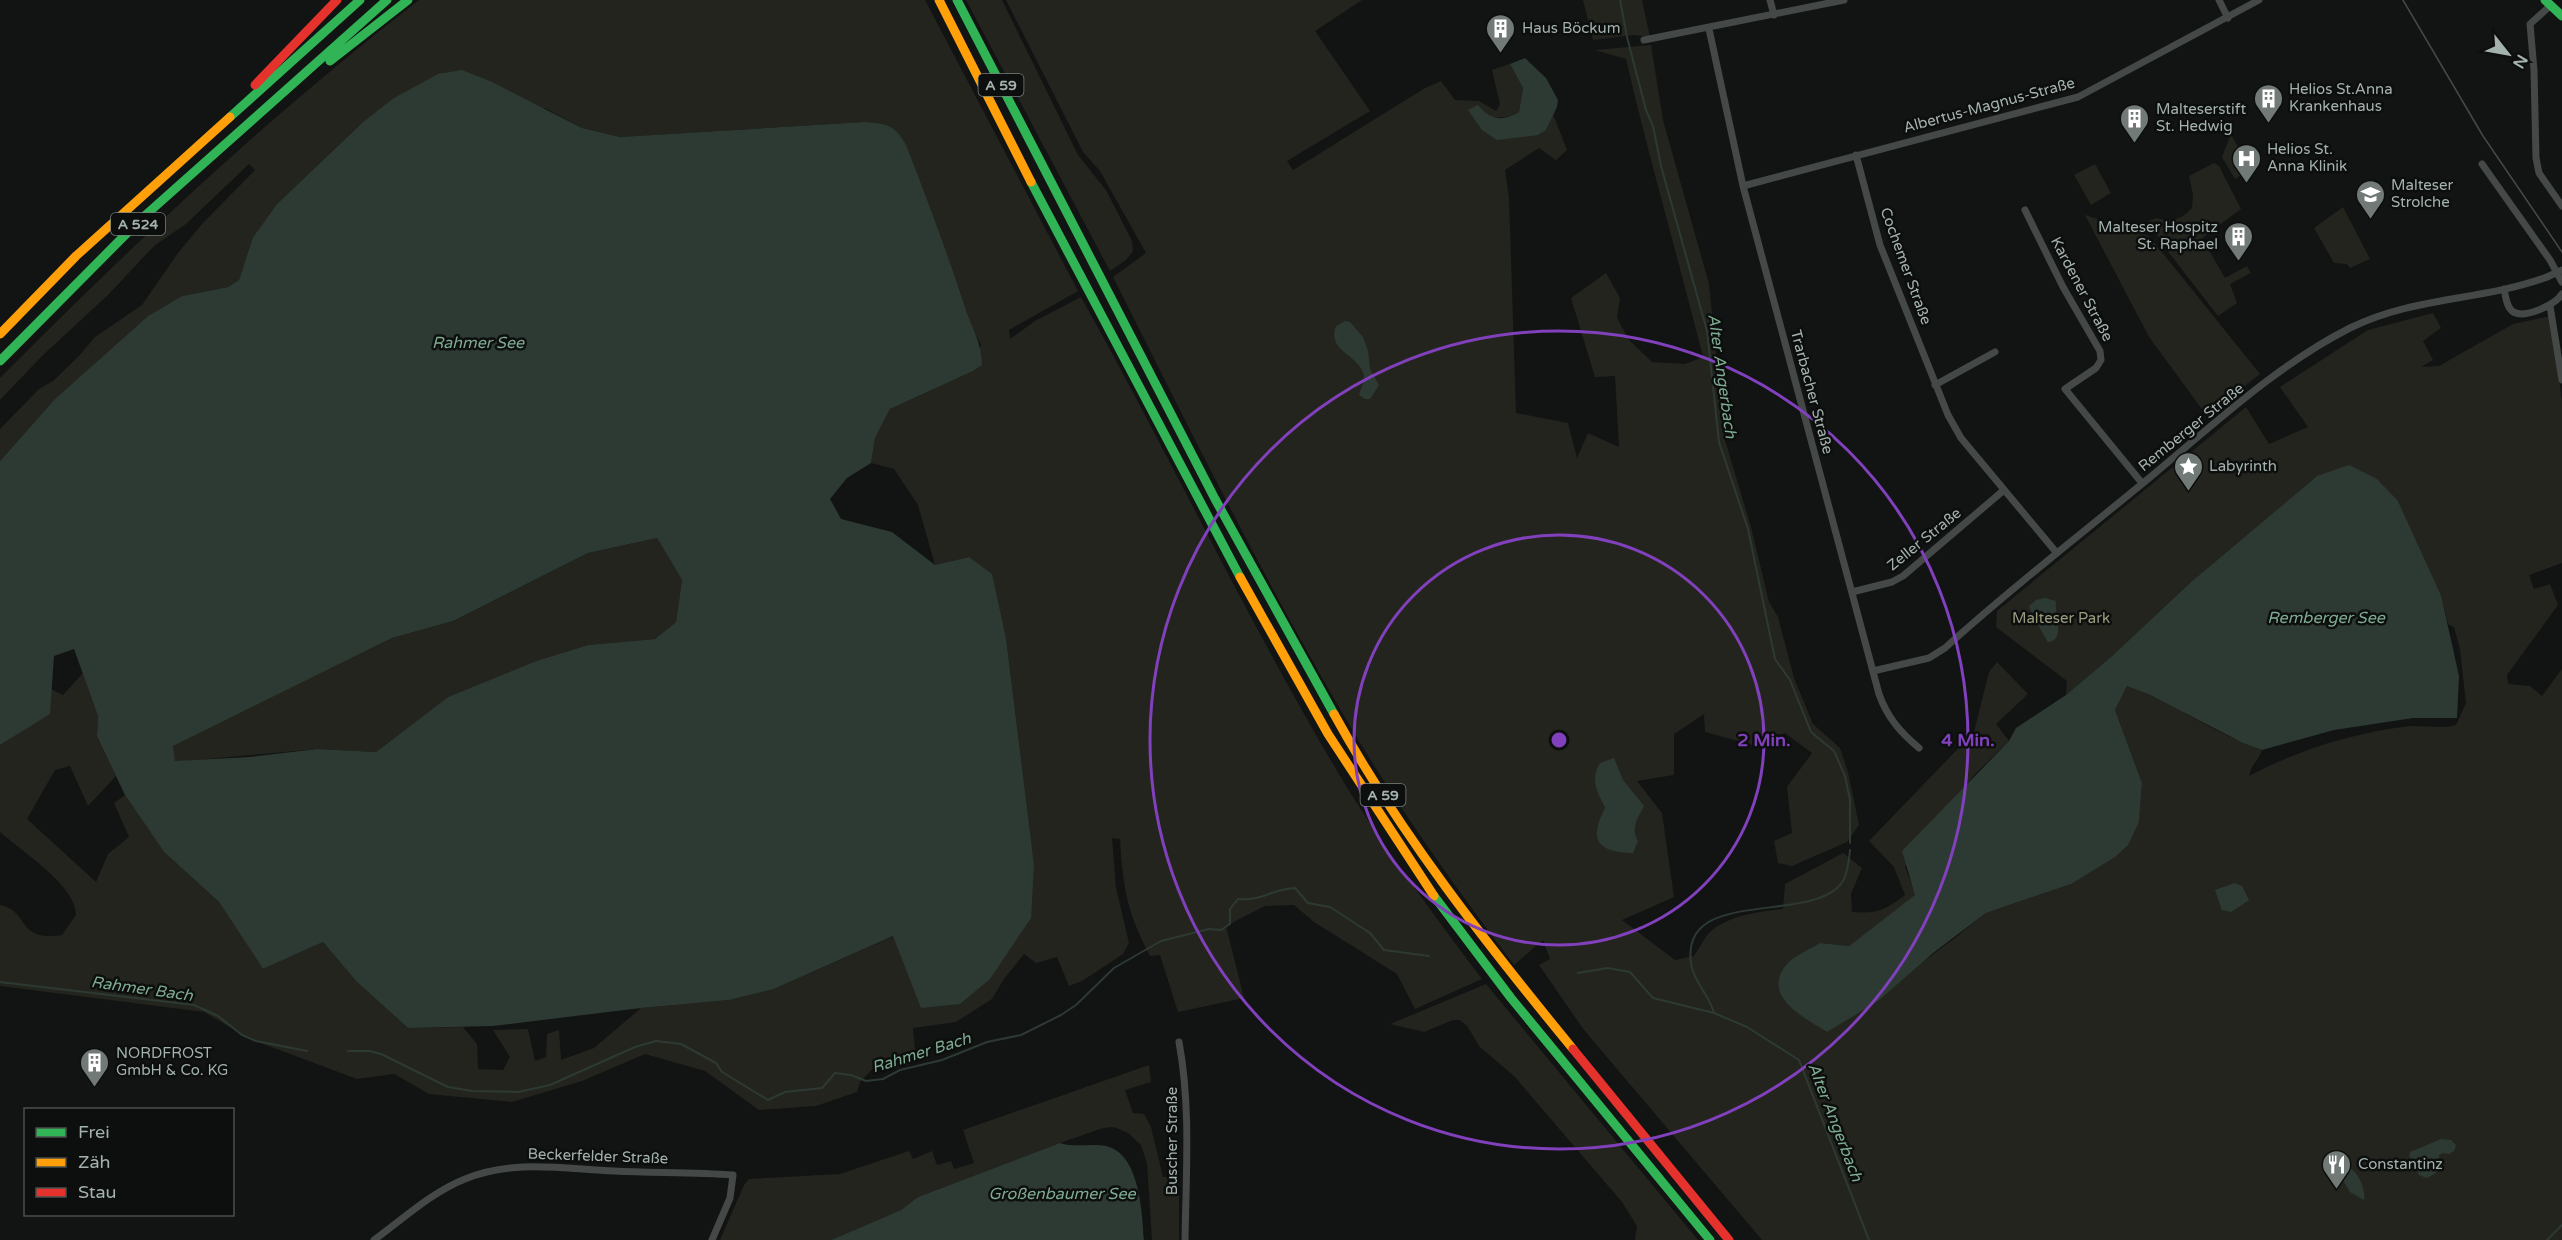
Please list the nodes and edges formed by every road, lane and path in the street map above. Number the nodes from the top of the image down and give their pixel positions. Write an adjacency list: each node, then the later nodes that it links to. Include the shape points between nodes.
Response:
1 (337, 0): 18 (main road)
2 (360, 0): 18 (main road, A 524)
3 (387, 0): 17 (main road, A 524)
4 (408, 0): 17 (main road)
5 (939, 0): 44 (main road, A 59, via 1202,507 1325,729 1401,850 1490,972)
6 (957, 0): 45 (main road, A 59, via 1215,499 1343,730 1412,840 1500,960)
7 (1770, 0): 12 (street)
8 (1844, 0): 12 (street)
9 (2219, 0): 14 (street)
10 (2259, 0): 14 (street, Albertus-Magnus-Straße)
11 (2548, 3): 13 (main road); 22 (street, via 2530,24 2535,139 2539,172)
12 (1774, 15): 15 (street)
13 (2562, 16)
14 (2228, 18): 19 (street, Albertus-Magnus-Straße, via 2078,97)
15 (1709, 28): 16 (street); 21 (street, Trarbacher Straße)
16 (1644, 40)
17 (282, 94): 31 (main road, A 524, via 109,250)
18 (215, 129): 29 (main road, A 524, via 76,256)
19 (1856, 155): 21 (street, Albertus-Magnus-Straße); 33 (street, Cochemer Straße, via 1880,245)
20 (2482, 164): 25 (street)
21 (1743, 186): 37 (street, Trarbacher Straße)
22 (2562, 206)
23 (2025, 210): 34 (street, Kardener Straße, via 2100,351 2101,360 2096,368 2065,389)
24 (2562, 270): 26 (street, Remberger Straße, bridge)
25 (2562, 282)
26 (2504, 289): 28 (street, via 2507,305 2515,313); 34 (street, Remberger Straße, via 2405,307 2351,328 2301,358)
27 (2562, 294): 28 (street)
28 (2550, 306): 32 (street)
29 (0, 334)
30 (1995, 352): 33 (street)
31 (0, 361)
32 (2562, 380)
33 (1935, 384): 35 (street, Cochemer Straße, via 1961,438)
34 (2142, 483): 36 (street, Remberger Straße)
35 (2004, 490): 36 (street, Cochemer Straße); 37 (street, Zeller Straße, via 1903,576)
36 (2056, 552): 38 (street, Remberger Straße, via 1945,648 1929,658)
37 (1852, 592): 38 (street, Trarbacher Straße)
38 (1873, 671): 39 (street, Trarbacher Straße, via 1888,717)
39 (1919, 748)
40 (1179, 1042): 43 (street, Buscher Straße, via 1186,1085)
41 (374, 1240): 42 (street, Beckerfelder Straße, via 464,1179 496,1168 529,1165 733,1174 730,1198)
42 (712, 1240)
43 (1185, 1240)
44 (1710, 1240)
45 (1729, 1240)

